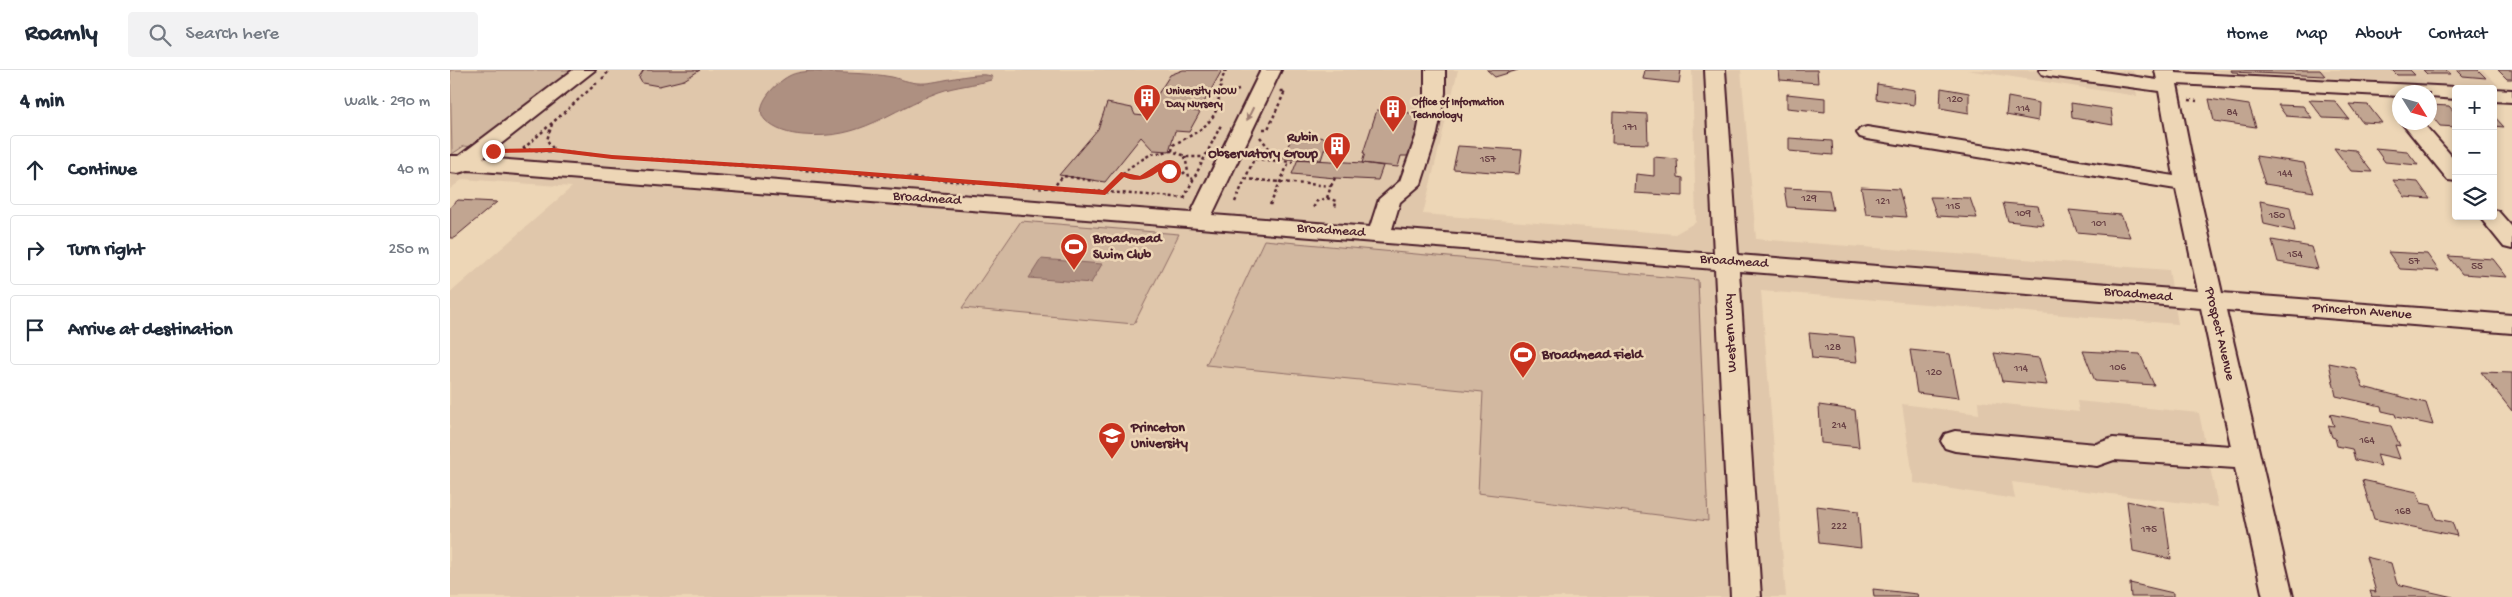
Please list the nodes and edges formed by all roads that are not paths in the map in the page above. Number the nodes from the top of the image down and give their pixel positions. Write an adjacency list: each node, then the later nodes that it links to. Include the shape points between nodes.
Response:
1 (585, 70): 14 (street)
2 (1271, 70): 18 (street, one-way to 18)
3 (1435, 70): 19 (street, via 1435,92 1427,134 1410,184 1390,199)
4 (1715, 70): 21 (street, Western Way)
5 (2049, 70): 6 (street)
6 (2167, 79): 7 (street); 16 (street, Prospect Avenue)
7 (2384, 90): 8 (street); 11 (street)
8 (2452, 94)
9 (2497, 95): 10 (street)
10 (2512, 96)
11 (2392, 99)
12 (2418, 130): 15 (street)
13 (1867, 133): 16 (street)
14 (454, 166): 18 (street, Broadmead)
15 (2455, 175)
16 (2186, 184): 22 (street, Prospect Avenue)
17 (2493, 220): 20 (street)
18 (1198, 221): 19 (street, Broadmead)
19 (1379, 235): 21 (street, Broadmead)
20 (2512, 242)
21 (1727, 262): 22 (street, Broadmead); 26 (street, Western Way)
22 (2211, 301): 23 (street, Princeton Avenue); 25 (street, Prospect Avenue)
23 (2512, 324)
24 (1956, 441): 25 (street, via 2097,455 2113,449)
25 (2246, 458): 27 (street, Prospect Avenue)
26 (1746, 597)
27 (2278, 597)

